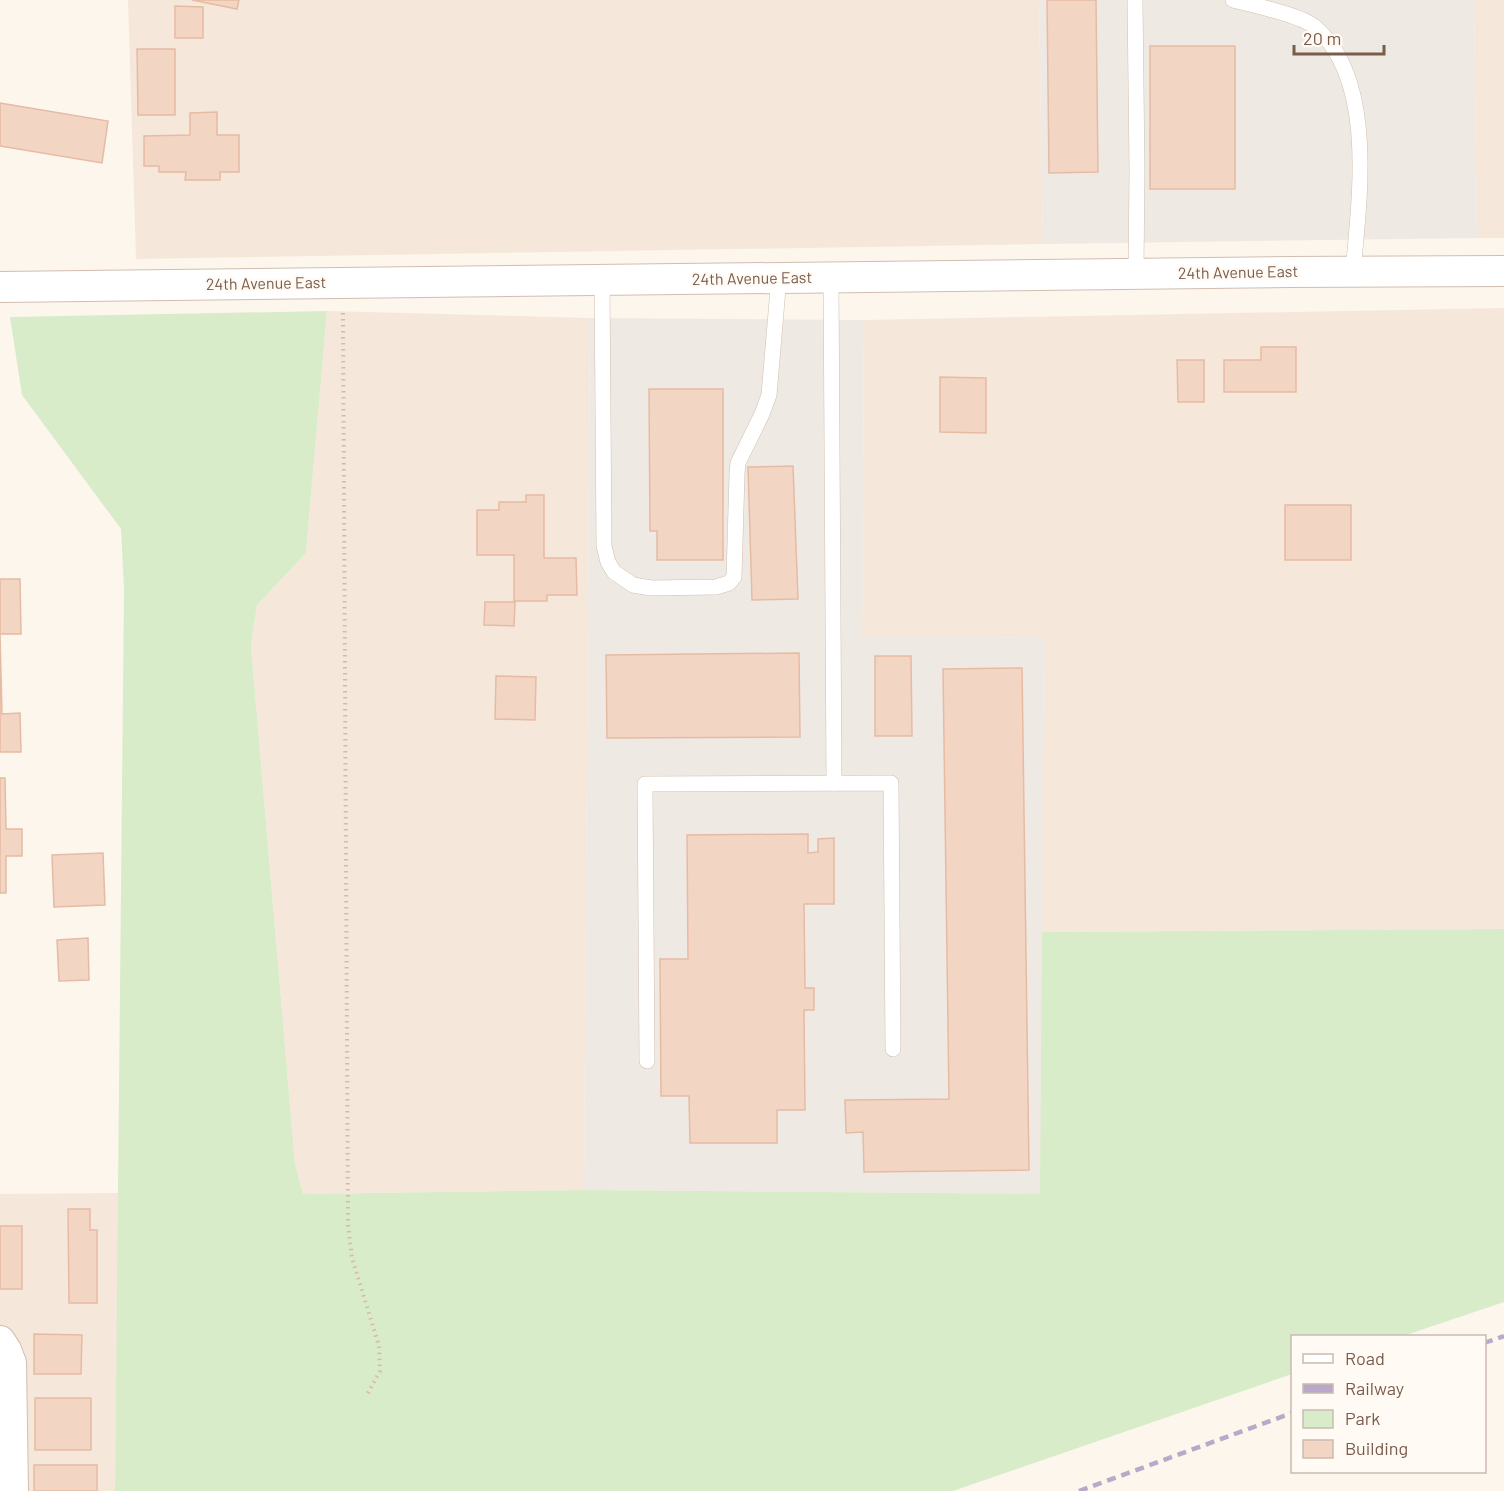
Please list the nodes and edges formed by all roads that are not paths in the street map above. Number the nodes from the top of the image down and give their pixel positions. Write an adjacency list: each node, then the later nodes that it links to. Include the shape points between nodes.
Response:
1 (1135, 0): 5 (lane)
2 (1233, 0): 4 (lane, via 1315,27 1335,51 1350,84 1359,120 1360,188)
3 (1504, 271): 4 (street, 24th Avenue East)
4 (1353, 272): 5 (street, 24th Avenue East)
5 (1136, 273): 7 (street, 24th Avenue East)
6 (778, 277): 7 (street, 24th Avenue East); 8 (street, 24th Avenue East); 8 (lane, via 769,395 736,474 734,576 729,583 716,587 651,588 633,585 614,573 604,546)
7 (831, 277): 10 (lane)
8 (602, 279): 9 (street, 24th Avenue East)
9 (0, 287)
10 (834, 783): 11 (lane, via 891,783); 12 (lane, via 645,784)
11 (892, 1049)
12 (647, 1061)
13 (0, 1341): 14 (street, via 11,1363)
14 (13, 1491)

